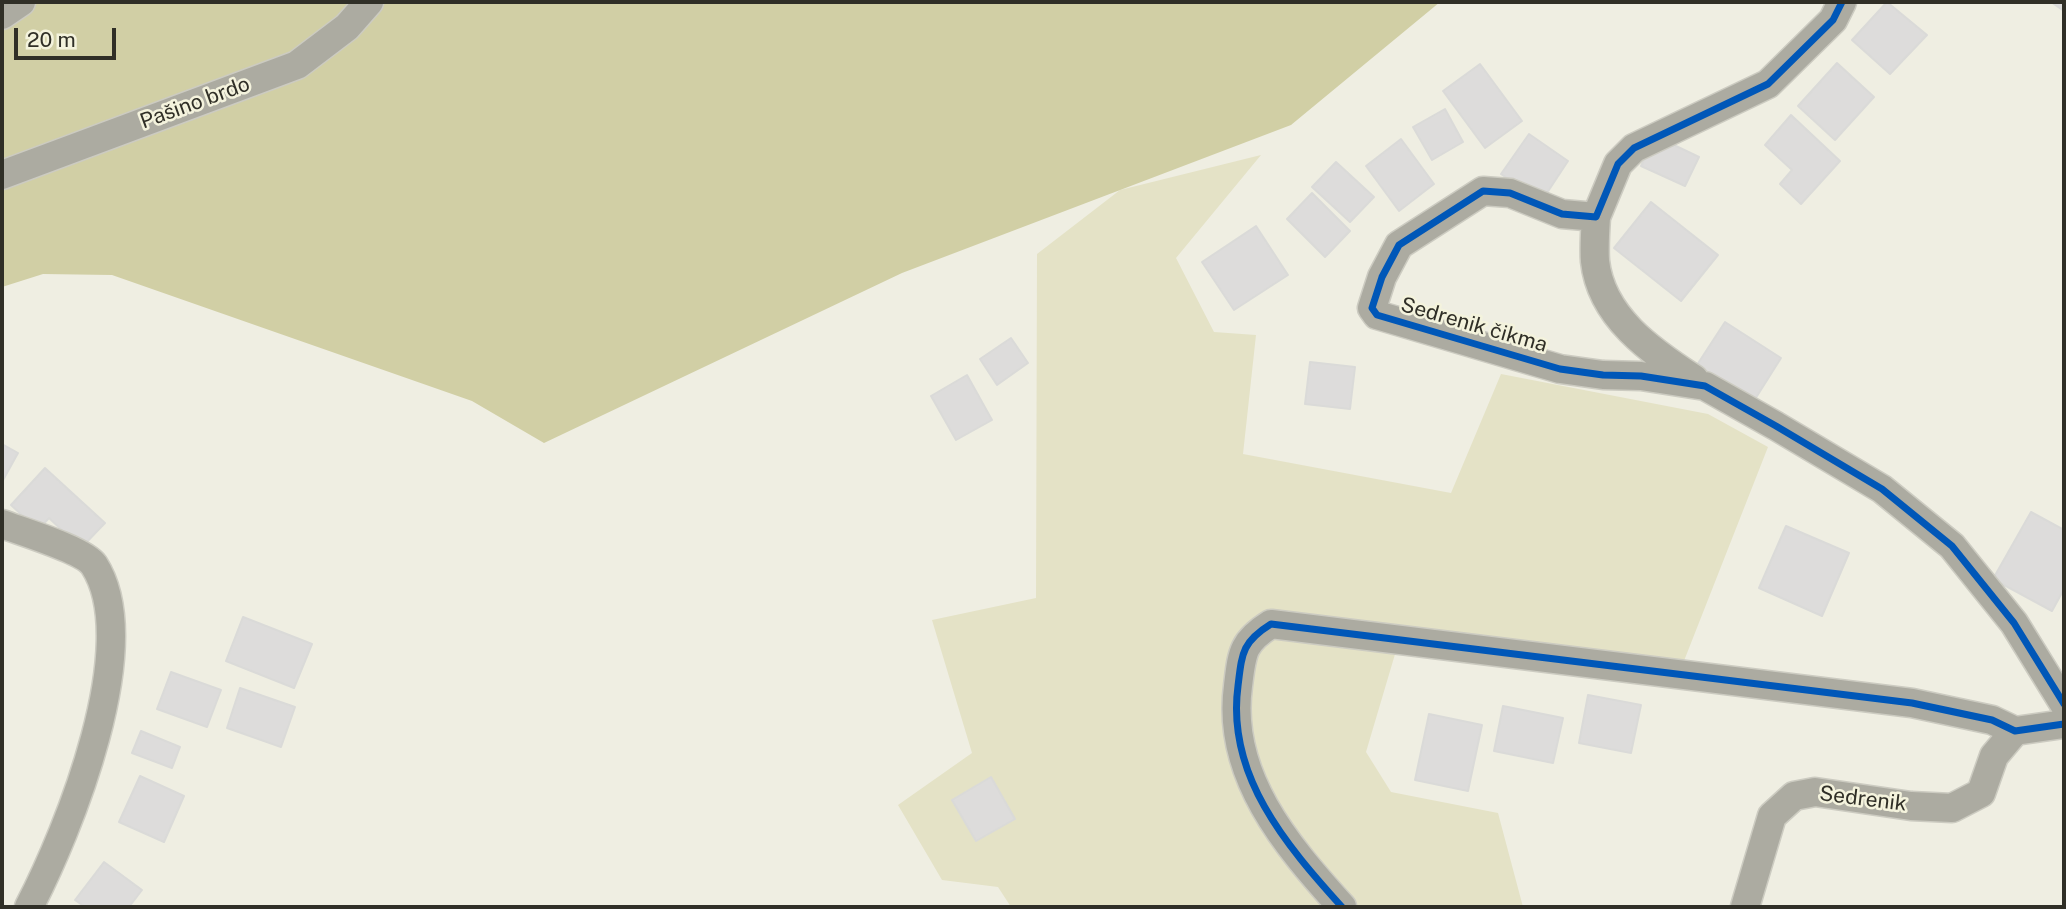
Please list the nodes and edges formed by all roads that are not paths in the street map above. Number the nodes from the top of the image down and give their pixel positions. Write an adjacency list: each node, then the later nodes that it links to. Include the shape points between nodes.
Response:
1 (20, 2): 4 (street)
2 (369, 2): 5 (street, Pašino brdo, via 347,27 298,65)
3 (1842, 2): 6 (street, via 1833,20 1768,84 1634,148 1618,164)
4 (2, 15)
5 (2, 175)
6 (1596, 218): 7 (street, via 1595,261 1615,315 1662,358); 7 (street, Sedrenik čikma, via 1562,214 1510,192 1483,191 1399,245 1373,308 1377,315 1560,369)
7 (1705, 386): 9 (street, Sedrenik čikma, via 1882,489 1952,546 2014,623)
8 (2, 524): 12 (street, via 93,563 105,592 111,636 107,681 85,777 53,861)
9 (2064, 704)
10 (2064, 724): 11 (street)
11 (2015, 731): 13 (street, via 1993,720 1912,703 1271,624 1251,636 1241,655 1236,731 1245,769 1288,847); 14 (street, Sedrenik, via 1994,755 1981,793 1952,808 1815,792 1794,796 1772,816)
12 (29, 907)
13 (1342, 907)
14 (1745, 907)

